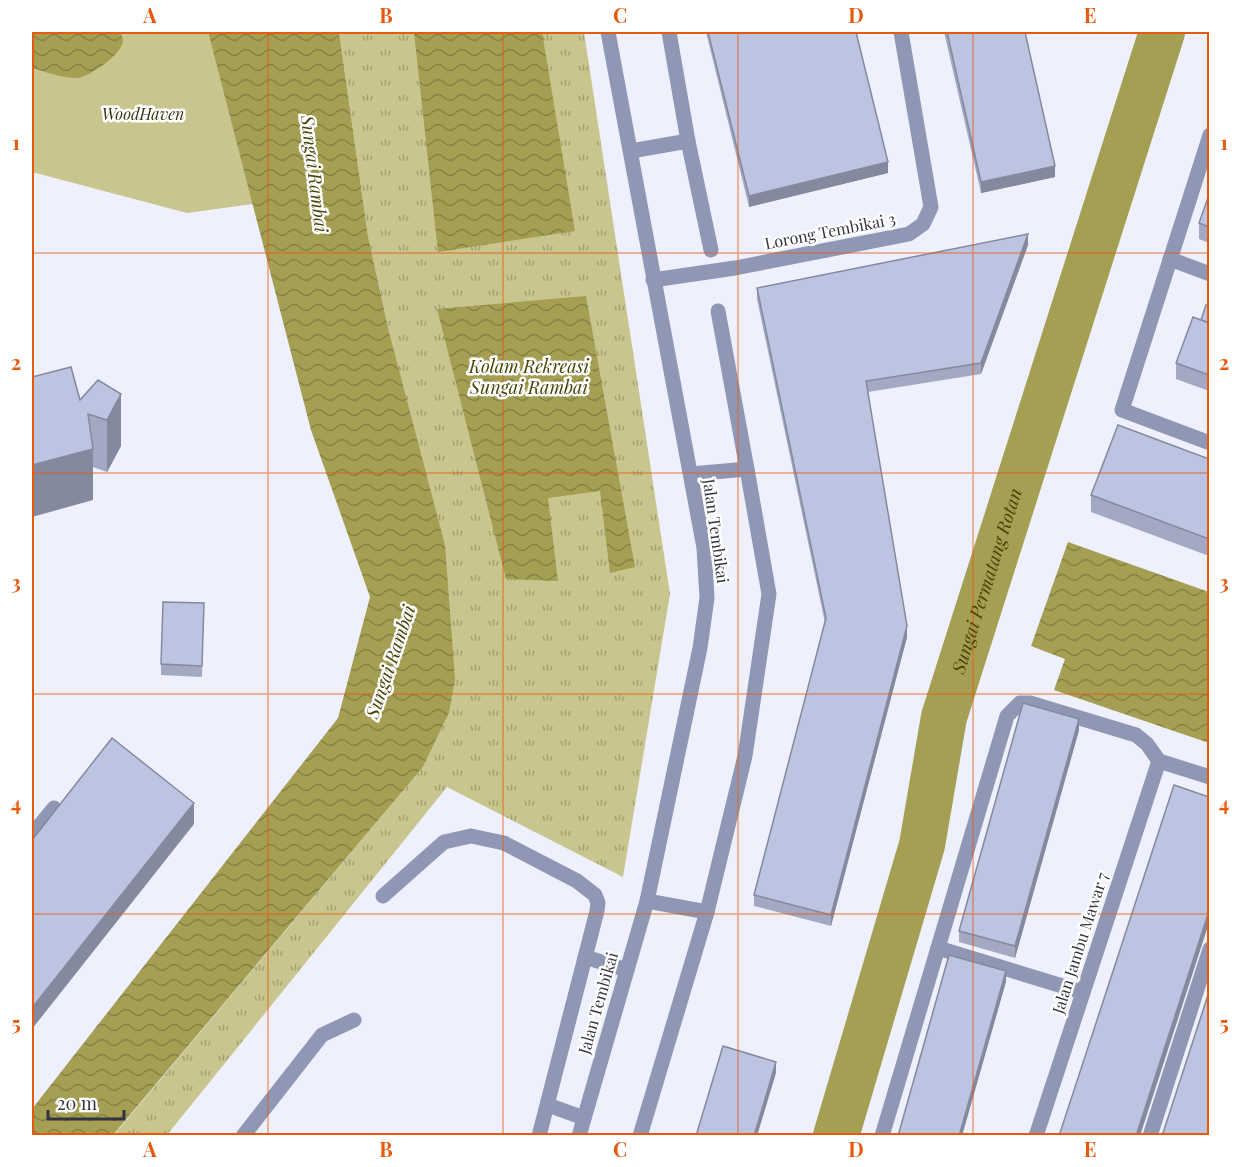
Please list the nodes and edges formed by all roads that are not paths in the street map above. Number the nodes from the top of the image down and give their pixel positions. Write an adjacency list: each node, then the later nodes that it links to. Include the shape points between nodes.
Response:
1 (608, 32): 6 (street, Jalan Tembikai)
2 (669, 32): 5 (street)
3 (901, 32): 10 (street, Lorong Tembikai 3, via 931,207 923,224 909,234)
4 (1209, 135): 8 (street)
5 (688, 141): 6 (street); 7 (street)
6 (631, 152): 10 (street, Jalan Tembikai)
7 (711, 250)
8 (1170, 259): 9 (street); 12 (street, via 1122,410)
9 (1209, 274)
10 (653, 280): 14 (street, Jalan Tembikai)
11 (718, 311): 13 (street)
12 (1209, 443)
13 (747, 469): 14 (street); 21 (street, via 769,594 745,756)
14 (691, 474): 20 (street, Jalan Tembikai, via 704,548 707,598)
15 (1158, 761): 16 (street); 22 (street, via 1136,735 1020,703 1007,716); 26 (street, Jalan Jambu Mawar 7)
16 (1209, 777)
17 (54, 808): 18 (street)
18 (32, 835)
19 (383, 896): 24 (street, via 444,842 471,836 504,843 577,881 595,895 597,911)
20 (647, 900): 21 (street); 25 (street, Jalan Tembikai)
21 (707, 912): 33 (street)
22 (938, 948): 26 (street); 34 (street)
23 (1209, 948): 36 (street)
24 (585, 957): 25 (street); 28 (street)
25 (627, 970): 29 (street, Jalan Tembikai)
26 (1082, 992): 35 (street, Jalan Jambu Mawar 7)
27 (354, 1020): 30 (street, via 322,1035)
28 (548, 1105): 29 (street); 31 (street)
29 (584, 1118): 32 (street, Jalan Tembikai)
30 (243, 1136)
31 (539, 1136)
32 (579, 1136)
33 (640, 1136)
34 (882, 1136)
35 (1036, 1136)
36 (1150, 1136)

